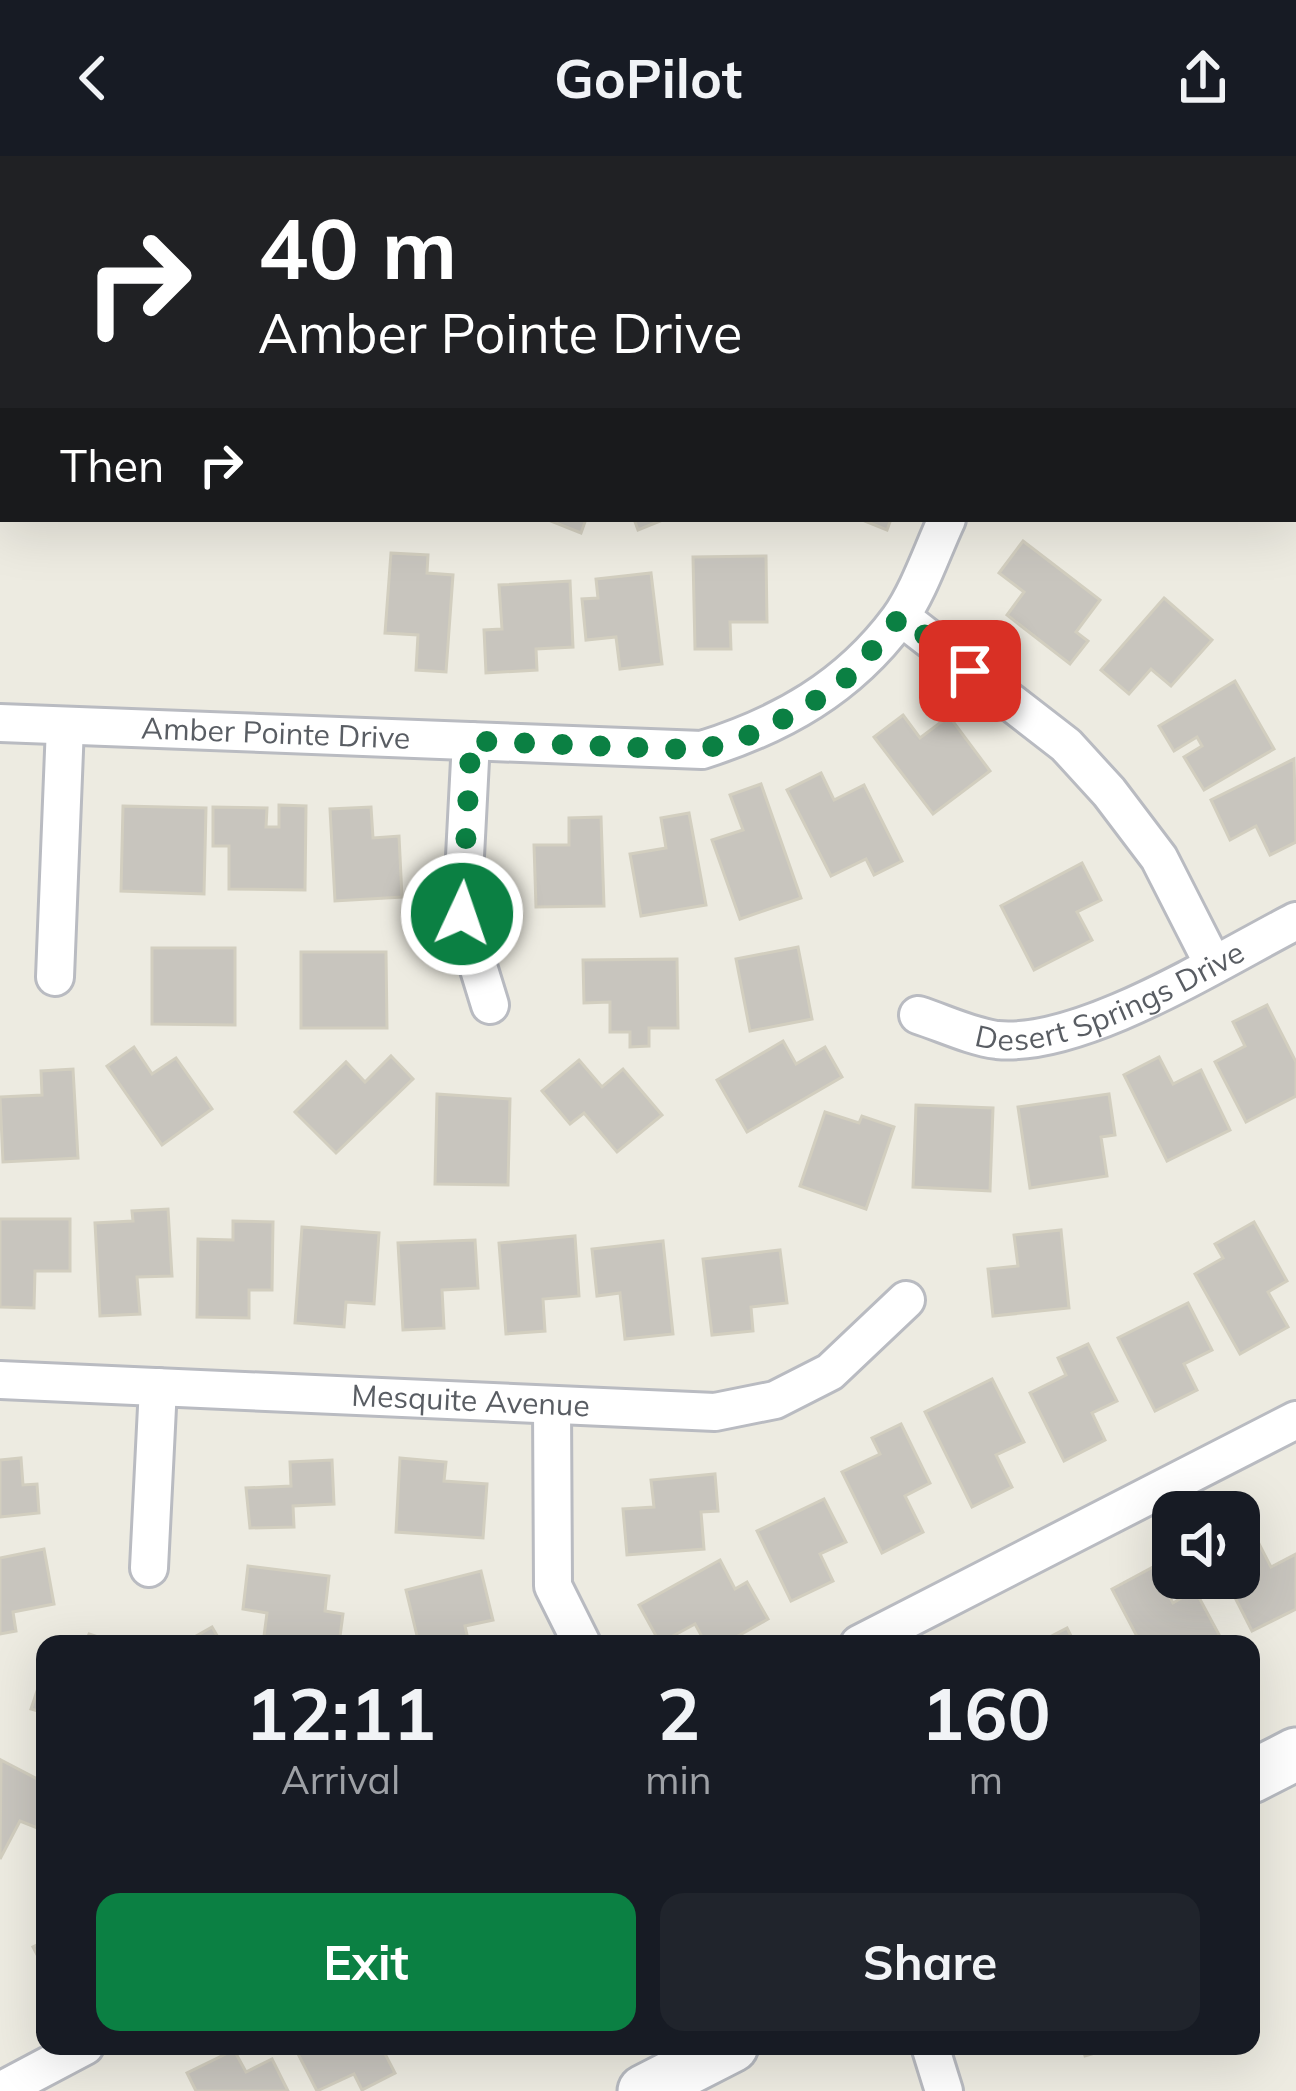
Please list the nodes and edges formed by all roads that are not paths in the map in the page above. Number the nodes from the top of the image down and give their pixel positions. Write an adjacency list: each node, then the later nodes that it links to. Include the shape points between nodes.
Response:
1 (946, 522): 2 (street, Amber Pointe Drive)
2 (901, 616): 5 (street, Amber Pointe Drive, via 852,674 809,705 702,750); 7 (street, via 1066,745 1109,791 1159,858)
3 (0, 723): 4 (street, Amber Pointe Drive)
4 (64, 726): 5 (street, Amber Pointe Drive); 8 (street)
5 (471, 741): 9 (street, via 462,914)
6 (1296, 921): 7 (street, Desert Springs Drive)
7 (1213, 964): 10 (street, Desert Springs Drive, via 1052,1036 996,1040)
8 (55, 977)
9 (490, 1005)
10 (918, 1015)
11 (906, 1300): 14 (street, Mesquite Avenue, via 830,1372 775,1400 715,1412)
12 (0, 1380): 13 (street, Mesquite Avenue)
13 (158, 1388): 14 (street, Mesquite Avenue); 16 (street)
14 (552, 1407): 17 (street, via 553,1586)
15 (1296, 1420): 18 (street)
16 (149, 1568)
17 (578, 1635)
18 (877, 1635)
19 (1296, 1754): 20 (main road)
20 (1260, 1772)
21 (65, 2055): 24 (street)
22 (714, 2055): 25 (main road)
23 (933, 2055): 26 (street)
24 (3, 2081)
25 (644, 2091)
26 (944, 2091)

